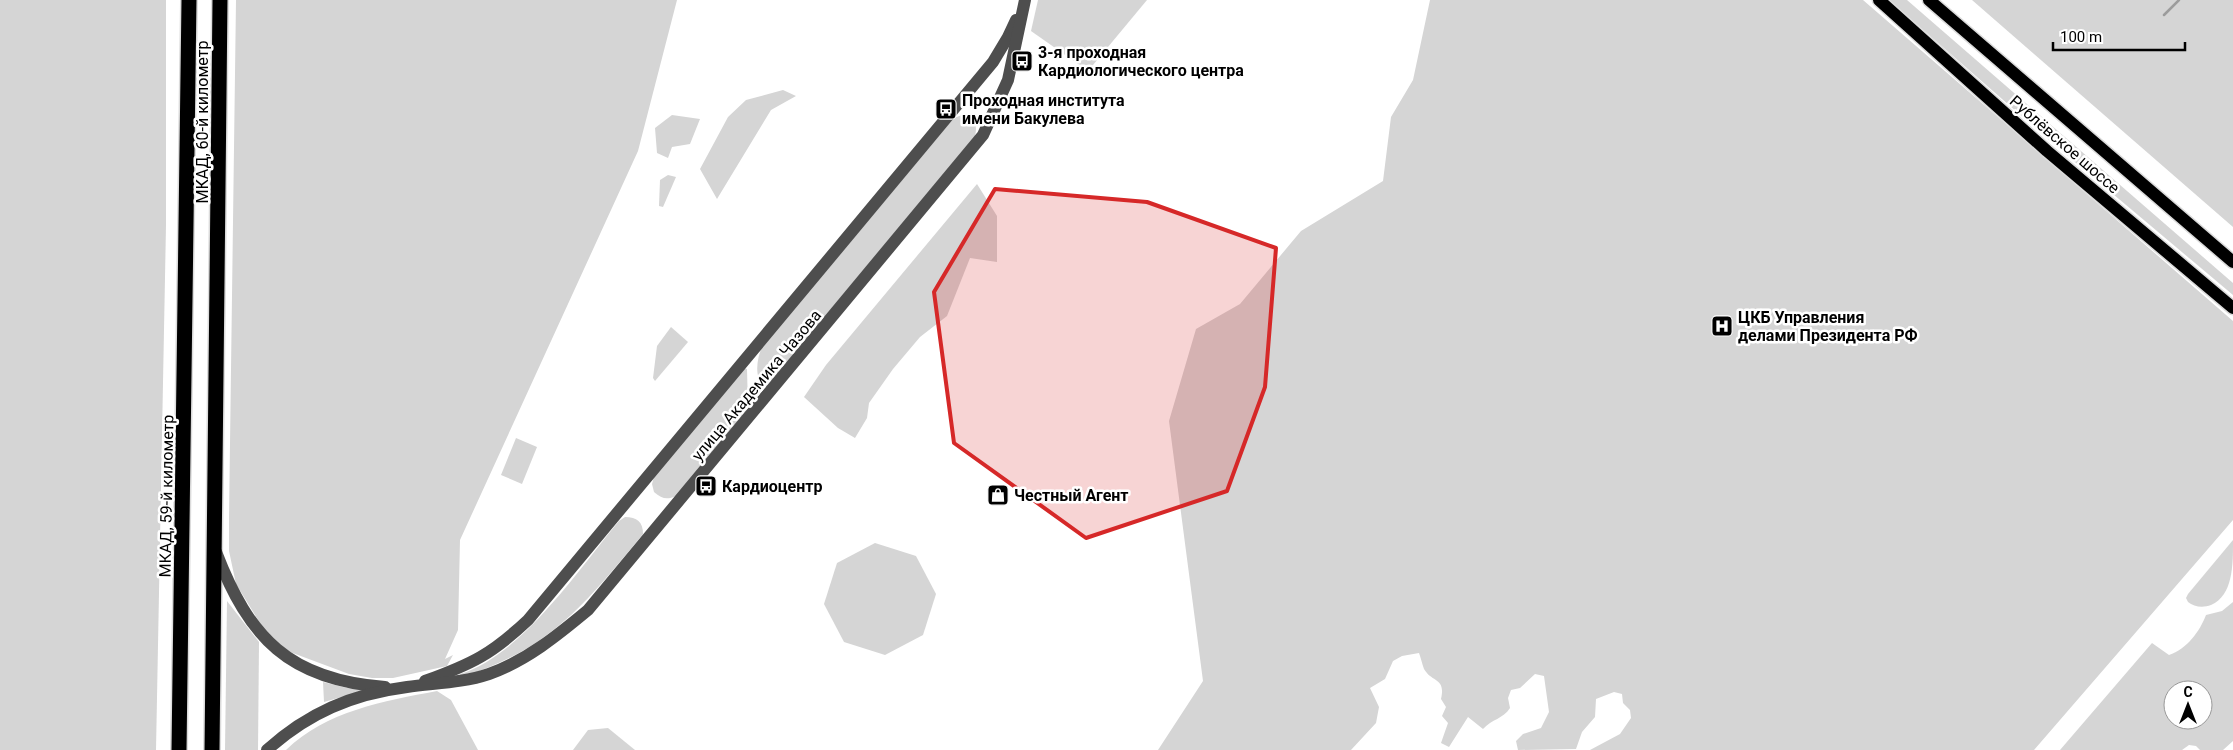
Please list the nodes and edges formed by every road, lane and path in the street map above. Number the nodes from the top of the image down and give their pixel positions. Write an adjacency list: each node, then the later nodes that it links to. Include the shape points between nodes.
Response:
1 (189, 0): 6 (highway, МКАД, 60-й километр)
2 (220, 0): 9 (highway, МКАД, 60-й километр)
3 (1025, 0): 10 (street, улица Академика Чазова, via 992,62 528,620 503,644 478,660); 10 (street, улица Академика Чазова, via 1008,80 983,135 588,610 539,648 490,673 447,684)
4 (1879, 0): 8 (main road, Рублёвское шоссе, via 2046,151)
5 (1929, 0): 7 (main road, Рублёвское шоссе)
6 (187, 242): 11 (highway, МКАД, 59-й километр)
7 (2233, 262)
8 (2233, 308)
9 (214, 549): 10 (street, улица Академика Чазова, via 230,590 244,612 265,640 290,660 338,680); 12 (highway)
10 (404, 687): 13 (street, улица Академика Чазова, via 328,708 303,720)
11 (179, 750)
12 (212, 750)
13 (267, 750)

